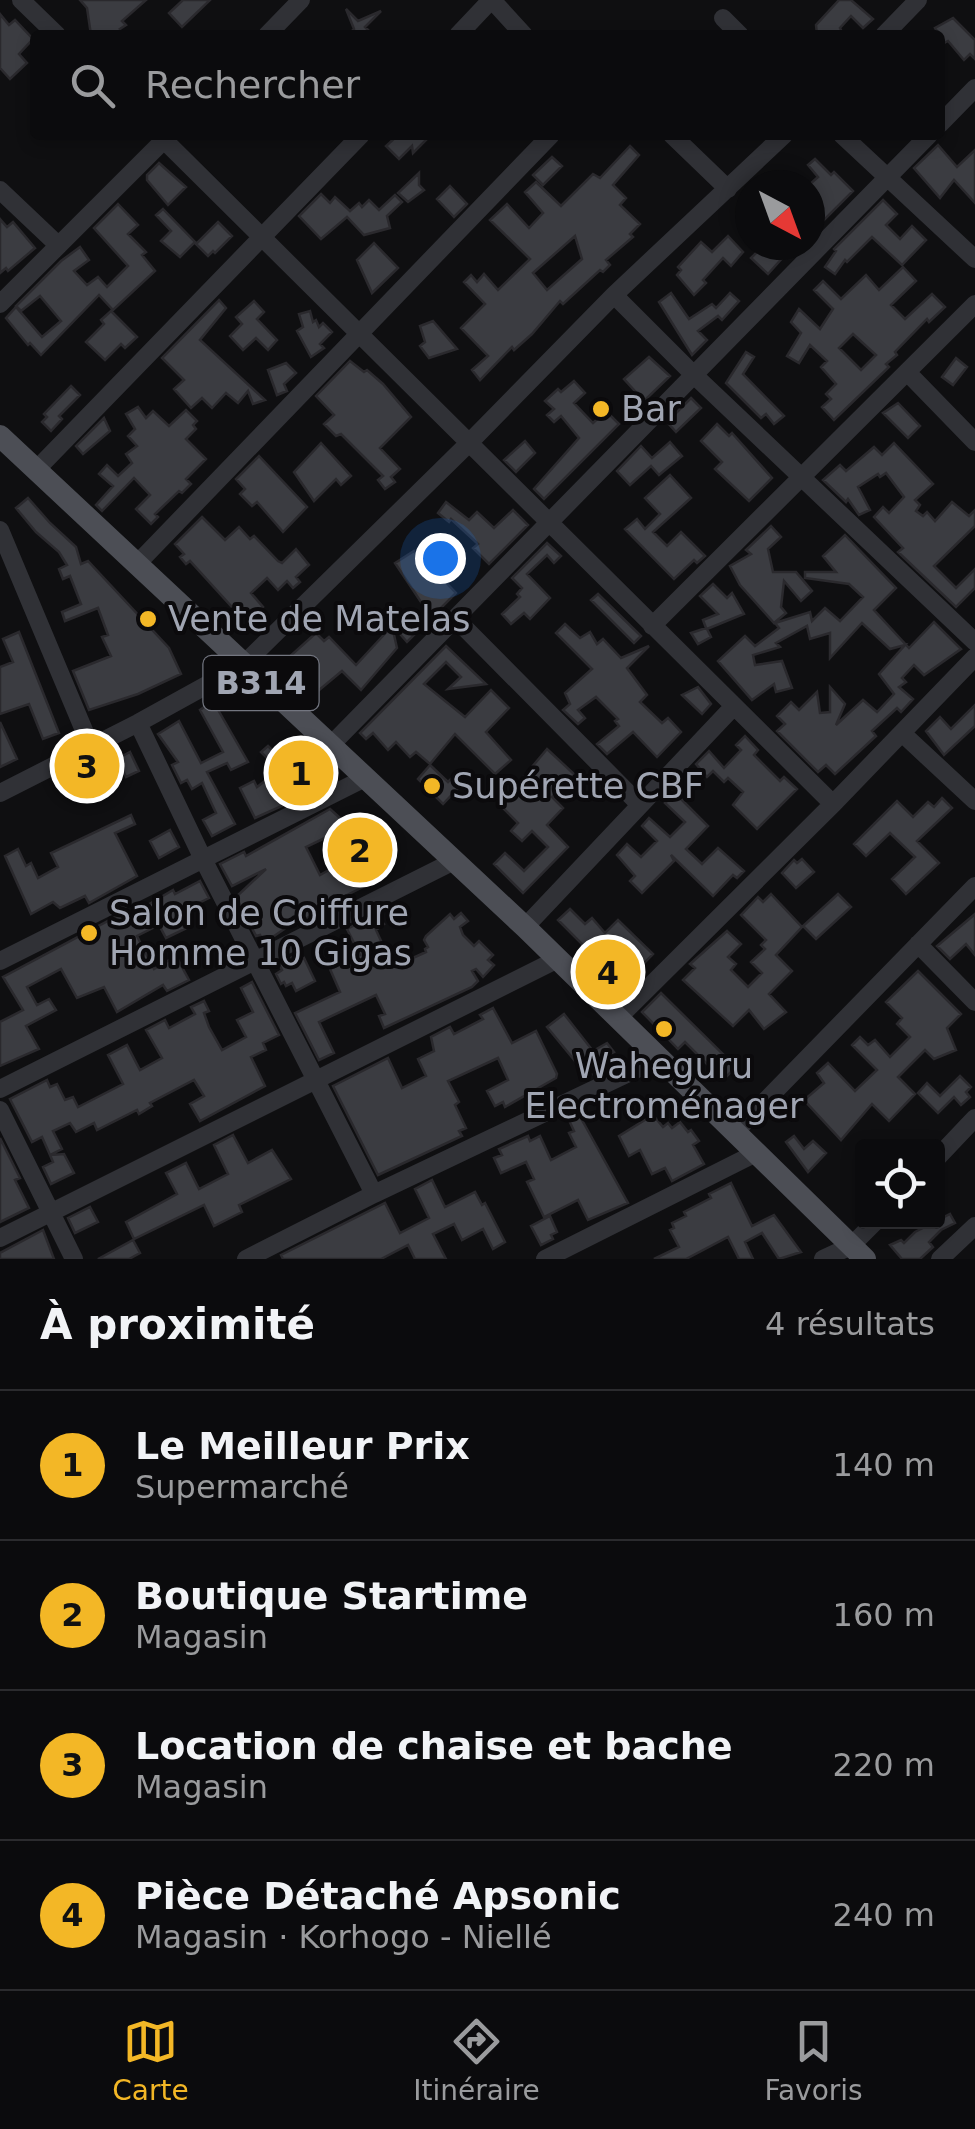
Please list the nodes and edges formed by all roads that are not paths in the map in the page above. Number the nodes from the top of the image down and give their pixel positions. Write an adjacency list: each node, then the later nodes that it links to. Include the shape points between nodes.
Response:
1 (21, 0): 6 (street)
2 (301, 0): 7 (street)
3 (492, 0): 8 (street); 9 (street)
4 (918, 0): 11 (street)
5 (723, 18): 10 (street)
6 (52, 30)
7 (272, 30)
8 (463, 30)
9 (519, 30)
10 (735, 30)
11 (889, 30)
12 (975, 88): 13 (street)
13 (945, 119)
14 (161, 140): 26 (street)
15 (167, 140): 25 (street)
16 (356, 140): 25 (street)
17 (547, 140): 31 (street)
18 (677, 140): 23 (street)
19 (779, 140): 23 (street)
20 (847, 140): 22 (street)
21 (925, 140): 22 (street)
22 (888, 178): 27 (street); 33 (street)
23 (728, 188): 28 (street)
24 (0, 190): 26 (street)
25 (262, 237): 31 (street); 37 (street)
26 (58, 245): 29 (street)
27 (975, 260)
28 (614, 295): 33 (street); 36 (street)
29 (0, 304)
30 (975, 304): 32 (street)
31 (359, 335): 36 (street); 41 (street)
32 (908, 372): 35 (street); 38 (street)
33 (694, 375): 38 (street); 39 (street)
34 (0, 436): 37 (main road, B314)
35 (975, 442)
36 (468, 444): 39 (street); 46 (street)
37 (36, 470): 41 (main road, B314)
38 (803, 478): 43 (street); 44 (street)
39 (548, 523): 42 (street); 43 (street)
40 (0, 530): 50 (street)
41 (136, 565): 46 (main road, B314)
42 (455, 618): 51 (street); 56 (street)
43 (652, 626): 47 (street)
44 (975, 642)
45 (975, 657): 49 (street)
46 (243, 666): 48 (street); 51 (main road, B314)
47 (734, 706): 55 (street); 56 (street)
48 (138, 724): 50 (street); 57 (street)
49 (902, 733): 54 (street); 55 (street)
50 (91, 747): 53 (street)
51 (329, 747): 52 (main road, B314)
52 (363, 779): 57 (street); 58 (main road, B314)
53 (0, 792)
54 (975, 801)
55 (833, 804): 66 (street)
56 (640, 806): 60 (street)
57 (203, 859): 63 (street); 64 (street)
58 (454, 861): 60 (main road, B314); 64 (street)
59 (975, 886): 61 (street)
60 (525, 927): 62 (main road, B314)
61 (918, 944): 65 (street); 72 (street)
62 (558, 958): 66 (main road, B314); 68 (street)
63 (0, 961)
64 (255, 961): 68 (street); 69 (street)
65 (975, 1002)
66 (618, 1018): 67 (main road, B314)
67 (660, 1058): 72 (main road, B314); 75 (street)
68 (314, 1080): 75 (street); 76 (street)
69 (0, 1089)
70 (0, 1110): 76 (street)
71 (975, 1118): 73 (street)
72 (735, 1132): 74 (main road, B314)
73 (945, 1149)
74 (756, 1153): 80 (main road, B314); 83 (street)
75 (374, 1194): 81 (street)
76 (50, 1212): 79 (street); 82 (street)
77 (975, 1226): 85 (street)
78 (871, 1229): 80 (street)
79 (0, 1238)
80 (858, 1252): 84 (street)
81 (248, 1258)
82 (74, 1259)
83 (545, 1259)
84 (823, 1259)
85 (940, 1259)

